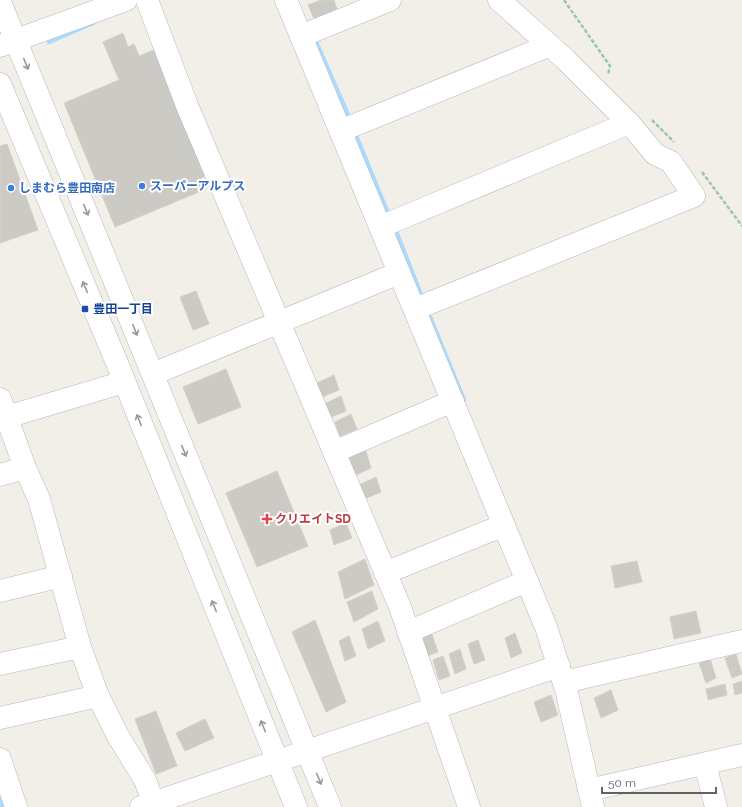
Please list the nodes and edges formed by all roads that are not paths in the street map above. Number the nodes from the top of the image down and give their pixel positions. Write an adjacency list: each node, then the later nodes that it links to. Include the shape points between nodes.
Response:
1 (126, 0): 8 (street)
2 (147, 0): 16 (street, via 188,108)
3 (286, 0): 7 (street)
4 (390, 0): 7 (street)
5 (499, 0): 9 (street)
6 (0, 2): 8 (street)
7 (301, 36): 12 (street)
8 (8, 43): 17 (street, one-way to 17)
9 (548, 46): 11 (street, via 566,60); 12 (street)
10 (0, 84): 18 (street, one-way to 10)
11 (629, 123): 13 (street); 15 (street, via 655,154 671,162 694,196)
12 (340, 131): 13 (street)
13 (380, 227): 14 (street)
14 (399, 273): 15 (street); 16 (street)
15 (414, 309): 19 (street)
16 (279, 323): 17 (street); 21 (street)
17 (152, 374): 37 (street, one-way to 37)
18 (124, 382): 20 (street); 40 (street, one-way to 18)
19 (453, 401): 21 (street); 24 (street)
20 (2, 412): 22 (street)
21 (334, 452): 25 (street)
22 (25, 468): 23 (street); 26 (street, via 39,498)
23 (0, 475)
24 (504, 525): 25 (street); 27 (street)
25 (385, 573): 29 (street)
26 (61, 576): 28 (street); 31 (street)
27 (527, 581): 29 (street); 33 (street, via 546,627)
28 (0, 591)
29 (408, 632): 35 (street)
30 (742, 641): 33 (street)
31 (80, 647): 32 (street); 34 (street)
32 (0, 664)
33 (561, 674): 35 (street); 42 (street)
34 (98, 696): 36 (street); 43 (street, via 118,736 145,780)
35 (441, 706): 37 (street); 47 (street)
36 (0, 718)
37 (307, 752): 40 (street); 46 (street, one-way to 46)
38 (742, 755): 41 (street)
39 (0, 759): 44 (street)
40 (278, 762): 43 (street); 45 (street)
41 (705, 764): 42 (street); 48 (street)
42 (591, 798)
43 (150, 806)
44 (16, 807)
45 (296, 807)
46 (330, 807)
47 (469, 807)
48 (716, 807)

